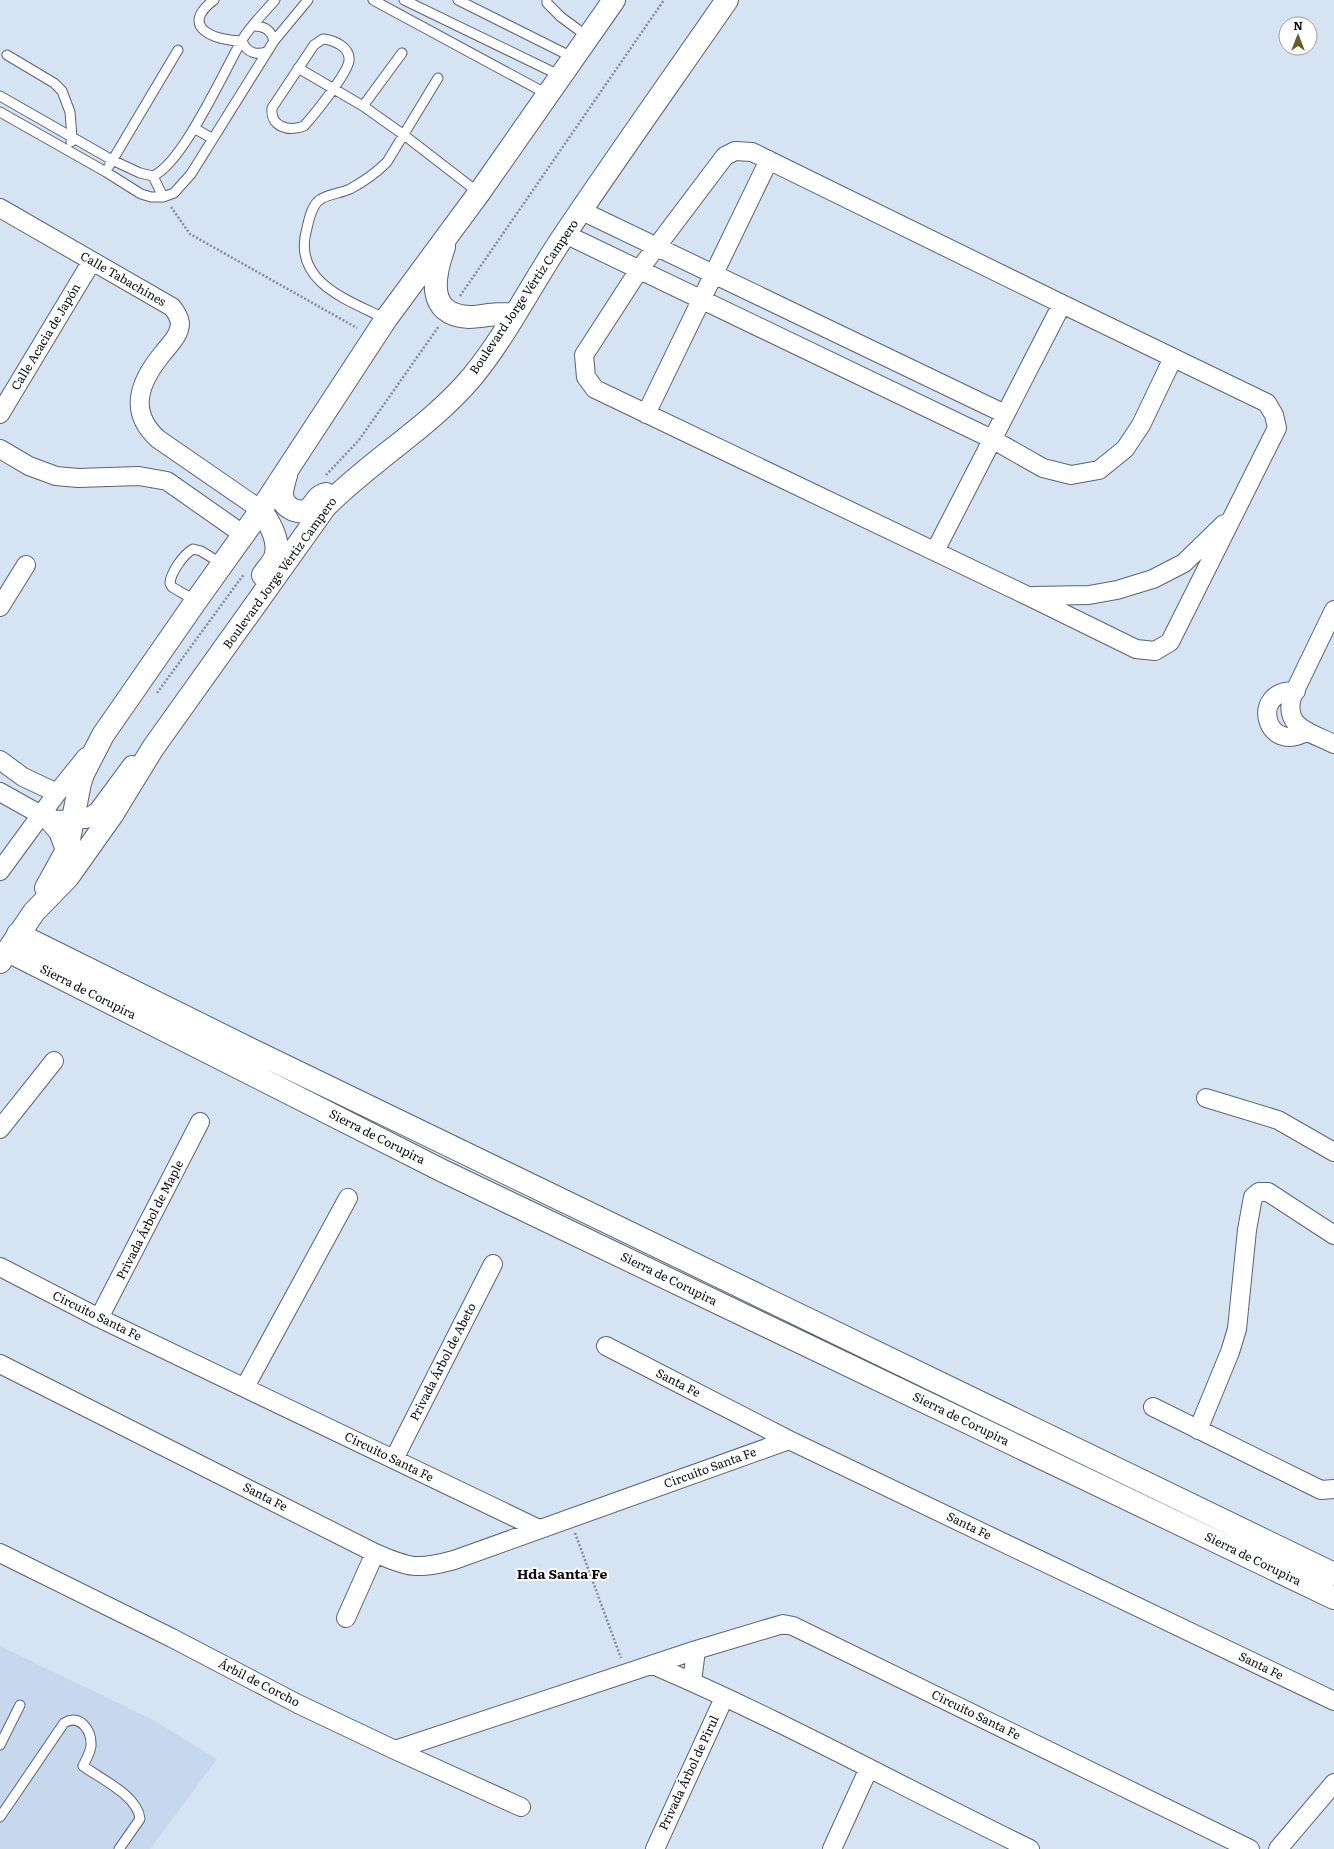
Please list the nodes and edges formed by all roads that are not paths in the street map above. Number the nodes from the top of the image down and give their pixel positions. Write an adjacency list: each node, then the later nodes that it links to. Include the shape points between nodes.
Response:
1 (214, 0): 12 (lane, via 198,17 198,22 205,30 220,38)
2 (275, 0): 10 (lane)
3 (308, 0): 13 (lane)
4 (373, 0): 23 (lane)
5 (404, 0): 20 (lane)
6 (458, 0): 18 (lane)
7 (547, 0): 11 (lane, via 547,4 561,17)
8 (614, 0): 11 (street, Boulevard Jorge Vértiz Campero)
9 (727, 0): 39 (street, Boulevard Jorge Vértiz Campero)
10 (253, 26): 12 (lane); 13 (lane, via 267,28)
11 (588, 37): 18 (street, Boulevard Jorge Vértiz Campero)
12 (242, 41): 15 (lane, via 253,53); 27 (lane)
13 (274, 41): 15 (lane)
14 (178, 50): 32 (lane)
15 (268, 50): 30 (lane)
16 (402, 53): 25 (lane)
17 (7, 55): 29 (lane, via 54,83 62,91 70,112)
18 (574, 58): 20 (street, Boulevard Jorge Vértiz Campero)
19 (298, 68): 22 (lane); 22 (lane, via 318,41 335,41 347,51 350,60); 22 (lane, via 272,108 272,117 282,128 297,129 304,126)
20 (560, 76): 23 (street, Boulevard Jorge Vértiz Campero)
21 (438, 78): 28 (lane)
22 (333, 89): 25 (lane)
23 (548, 94): 36 (street, Boulevard Jorge Vértiz Campero)
24 (0, 96): 29 (lane)
25 (362, 106): 28 (lane)
26 (0, 112): 31 (lane)
27 (194, 128): 30 (lane); 35 (lane, via 168,165)
28 (404, 135): 36 (lane); 49 (lane, via 387,162 376,172 349,189 320,199 311,212 304,239 304,258 313,276 331,291)
29 (72, 138): 31 (lane); 32 (lane)
30 (213, 139): 37 (lane, via 181,187)
31 (68, 151): 34 (lane)
32 (112, 160): 34 (lane); 35 (lane)
33 (769, 160): 42 (street, via 752,152 735,151 725,156); 45 (street); 47 (street)
34 (106, 172): 37 (lane, via 141,194)
35 (153, 176): 37 (lane)
36 (479, 193): 40 (street, Boulevard Jorge Vértiz Campero)
37 (164, 197)
38 (0, 208): 43 (street, Calle Tabachines)
39 (582, 210): 41 (street, Boulevard Jorge Vértiz Campero); 42 (street)
40 (450, 230): 48 (street, via 435,280 436,293 441,303 449,312 456,315 471,317); 49 (street, Boulevard Jorge Vértiz Campero)
41 (565, 234): 44 (street); 48 (street, Boulevard Jorge Vértiz Campero)
42 (656, 247): 44 (street); 45 (street)
43 (92, 261): 51 (street, Calle Acacia de Japón); 56 (street, Calle Tabachines, via 172,307 178,316 180,324 177,335 150,369 140,396 139,410 149,431)
44 (639, 270): 46 (street); 52 (street, via 584,355 584,363 586,377 595,390)
45 (714, 274): 46 (street); 53 (street)
46 (701, 299): 52 (street); 54 (street)
47 (1062, 304): 50 (street); 53 (street)
48 (515, 314): 59 (street, Boulevard Jorge Vértiz Campero, via 476,371 453,397)
49 (386, 319): 57 (street, Boulevard Jorge Vértiz Campero)
50 (1173, 358): 54 (street, via 1140,425 1125,449 1099,470 1071,475 1043,468); 61 (street, via 1266,403 1274,415 1277,428)
51 (0, 414)
52 (646, 414): 63 (street)
53 (1005, 414): 54 (street)
54 (992, 439): 63 (street)
55 (0, 449): 58 (street, via 29,466 56,476 139,476)
56 (183, 458): 58 (street); 60 (street, Calle Tabachines)
57 (286, 472): 59 (street, via 281,495 285,504 294,511 311,508 320,496); 60 (street, Boulevard Jorge Vértiz Campero)
58 (166, 482): 62 (street)
59 (337, 495): 70 (street, Boulevard Jorge Vértiz Campero, via 325,507)
60 (261, 510): 62 (street, Boulevard Jorge Vértiz Campero); 70 (street, via 274,534 276,554 242,604)
61 (1234, 514): 66 (street, via 1184,563 1153,579 1089,595); 66 (street, via 1170,642 1155,651 1136,649)
62 (244, 535): 64 (street, Boulevard Jorge Vértiz Campero)
63 (935, 551): 66 (street)
64 (222, 564): 67 (street, Boulevard Jorge Vértiz Campero); 67 (lane, via 201,551 193,549 188,552 170,578 170,583 172,587)
65 (26, 566): 68 (street)
66 (1030, 596)
67 (196, 600): 71 (street, Boulevard Jorge Vértiz Campero)
68 (0, 607)
69 (1334, 610): 72 (street, via 1289,707 1290,715 1299,727)
70 (238, 629): 73 (street, Boulevard Jorge Vértiz Campero)
71 (103, 735): 76 (street); 78 (street, Boulevard Jorge Vértiz Campero, via 83,774)
72 (1334, 744)
73 (153, 748): 78 (street, via 129,768 92,816); 81 (street, Boulevard Jorge Vértiz Campero, via 112,815 68,877)
74 (0, 760): 76 (street, via 23,777)
75 (0, 792): 77 (street)
76 (57, 793): 77 (street)
77 (45, 818): 78 (street); 79 (street, via 60,831); 80 (street)
78 (73, 820): 79 (street, Boulevard Jorge Vértiz Campero)
79 (67, 850): 81 (street, Boulevard Jorge Vértiz Campero)
80 (0, 871)
81 (34, 912): 82 (street, Boulevard Jorge Vértiz Campero)
82 (9, 949): 104 (street, Sierra de Corupira, via 250,1049); 105 (street, Sierra de Corupira, via 443,1171)
83 (54, 1061): 86 (street)
84 (1206, 1098): 87 (street, via 1278,1120)
85 (200, 1122): 92 (street, Privada Árbol de Maple)
86 (0, 1129)
87 (1334, 1152)
88 (348, 1198): 95 (street)
89 (1334, 1235): 97 (street, via 1268,1192 1258,1192 1253,1197 1237,1329)
90 (493, 1264): 99 (street, Privada Árbol de Abeto)
91 (0, 1267): 92 (street, Circuito Santa Fe)
92 (100, 1318): 95 (street, Circuito Santa Fe)
93 (606, 1346): 98 (street, Santa Fe)
94 (0, 1364): 102 (street, Santa Fe)
95 (245, 1387): 99 (street, Circuito Santa Fe)
96 (1153, 1407): 97 (street)
97 (1198, 1430): 100 (street, via 1321,1490)
98 (789, 1440): 101 (street, Circuito Santa Fe); 111 (street, Santa Fe)
99 (394, 1459): 101 (street, Circuito Santa Fe)
100 (1334, 1489)
101 (540, 1529): 102 (street, Santa Fe, via 454,1560 420,1567)
102 (375, 1553): 106 (street)
103 (0, 1554): 114 (street, Árbil de Corcho)
104 (1334, 1574)
105 (1334, 1598)
106 (346, 1618)
107 (696, 1650): 108 (street, Circuito Santa Fe); 109 (street); 124 (street, Circuito Santa Fe, via 783,1624 793,1626)
108 (653, 1665): 109 (street); 114 (street, Circuito Santa Fe)
109 (692, 1682): 110 (street)
110 (724, 1698): 115 (street); 121 (street, Privada Árbol de Pirul)
111 (1334, 1701)
112 (20, 1705): 113 (lane)
113 (0, 1745)
114 (395, 1750): 117 (street, Árbil de Corcho)
115 (869, 1768): 119 (street); 122 (street)
116 (1334, 1784): 125 (street)
117 (521, 1807)
118 (0, 1817): 120 (lane, via 64,1724 72,1720 78,1721 88,1730 90,1738 90,1751 83,1766 129,1797 139,1811 140,1819)
119 (1011, 1845): 123 (street)
120 (119, 1849)
121 (655, 1849)
122 (832, 1849)
123 (1030, 1849)
124 (1250, 1849)
125 (1278, 1849)

